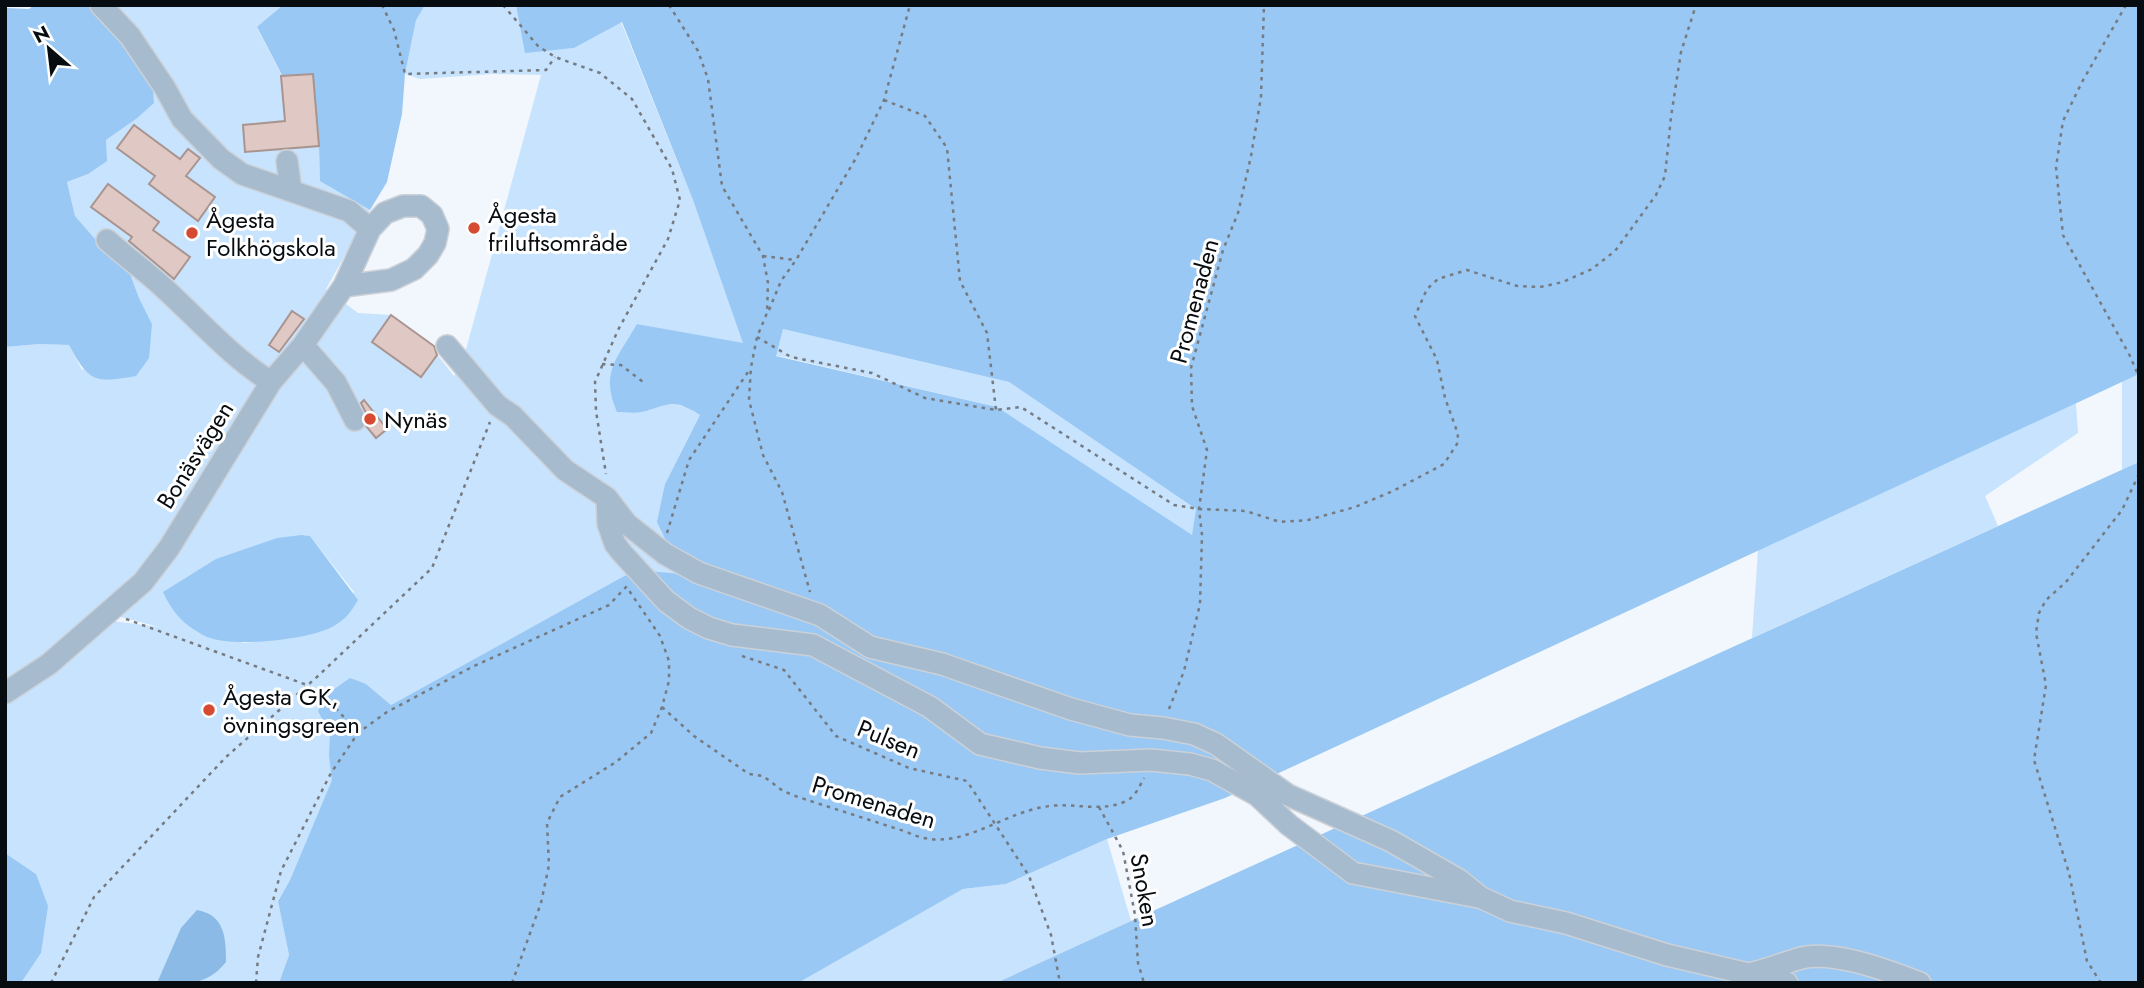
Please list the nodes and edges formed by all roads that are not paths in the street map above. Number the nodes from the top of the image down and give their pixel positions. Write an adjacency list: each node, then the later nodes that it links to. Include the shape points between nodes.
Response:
1 (100, 5): 3 (street, via 130,36 182,119 221,159 242,174)
2 (288, 161): 3 (street)
3 (291, 191): 4 (street, via 349,211)
4 (370, 229): 6 (street, Bonäsvägen); 6 (street, via 385,213 403,206 421,206 438,229 428,255 414,269 391,280)
5 (107, 240): 9 (street, via 250,369)
6 (344, 286): 7 (street, Bonäsvägen)
7 (303, 345): 9 (street, Bonäsvägen); 10 (street, via 336,383)
8 (447, 346): 11 (street, via 497,405 565,470)
9 (271, 382): 12 (street, Bonäsvägen, via 169,548 143,582 49,664)
10 (355, 420)
11 (607, 498): 13 (street, via 626,524 699,573 820,615 870,647 942,664 1130,725 1194,734 1216,744); 13 (street, via 608,524 628,562 666,601 709,628 813,645 930,707 980,744 1080,763 1151,760 1190,764)
12 (5, 693)
13 (1261, 788): 14 (street, via 1288,794 1421,857); 14 (street, via 1289,825 1353,873)
14 (1480, 897): 15 (street, via 1510,911)
15 (1751, 973): 16 (street); 17 (street, via 1825,956)
16 (1787, 983)
17 (1920, 983)

